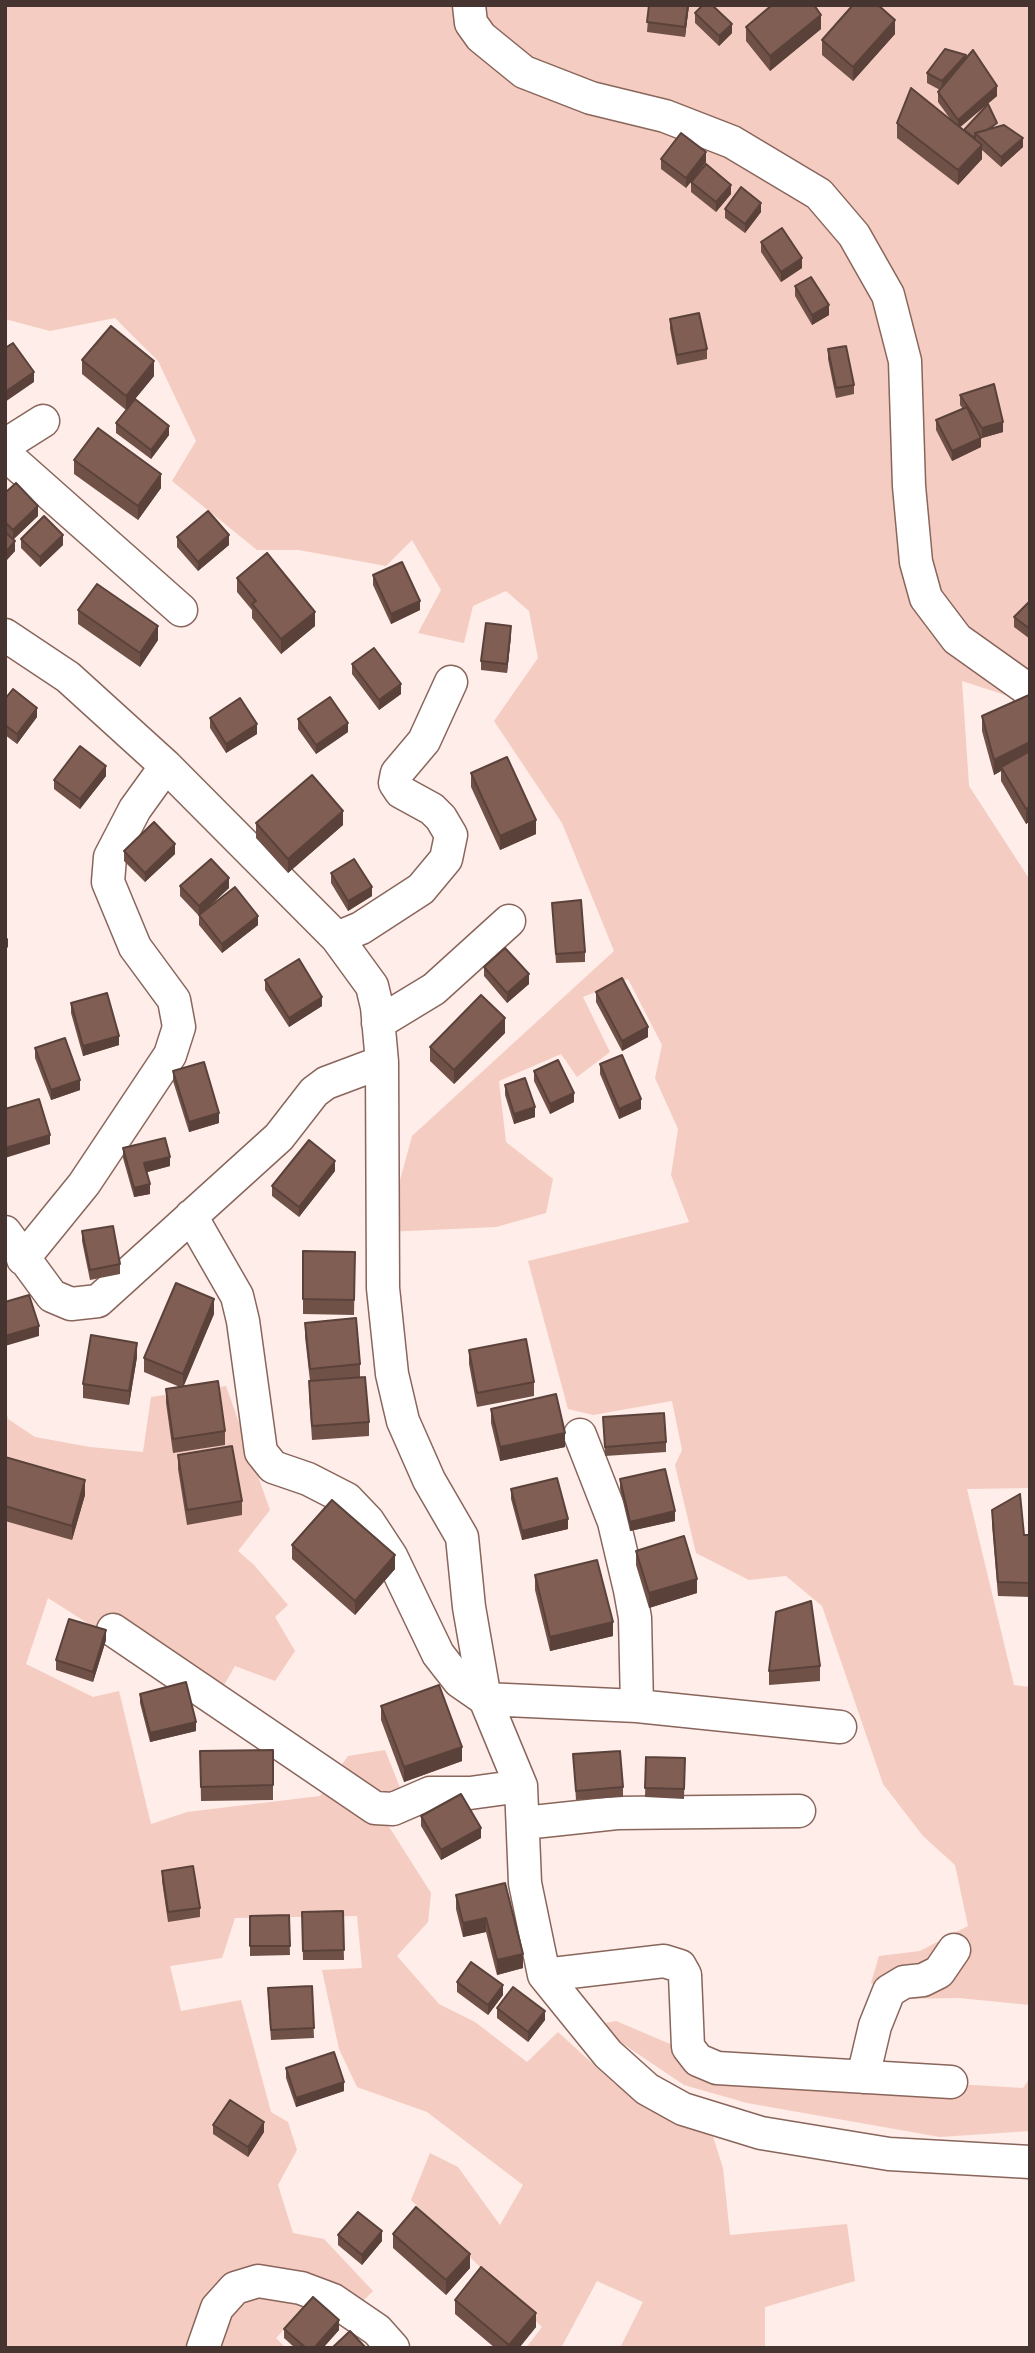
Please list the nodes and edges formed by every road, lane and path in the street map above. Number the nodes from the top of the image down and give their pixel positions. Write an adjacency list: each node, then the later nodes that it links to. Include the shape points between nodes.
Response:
1 (469, 5): 8 (street, via 471,23 481,37 524,72 732,142 819,194 854,235 888,295 905,361 909,486 916,562 926,597 957,639)
2 (43, 421): 3 (street)
3 (5, 445)
4 (5, 454): 5 (street)
5 (181, 610)
6 (5, 635): 9 (street, via 68,677)
7 (451, 682): 11 (street, via 424,741 397,772 395,783 401,792 441,818 450,835 446,859 421,888 361,928)
8 (1030, 691)
9 (166, 766): 11 (street); 16 (street, via 135,809 110,857 108,882 135,947 174,1000 179,1027 170,1055 85,1184)
10 (509, 920): 12 (street, via 434,989)
11 (337, 938): 12 (street, via 372,986)
12 (378, 1023): 13 (street)
13 (382, 1062): 14 (street, via 326,1083 279,1137); 19 (street, via 383,1288 392,1374 403,1420 429,1480 462,1537)
14 (191, 1216): 16 (street, via 98,1301 71,1304 52,1296); 19 (street, via 237,1296 261,1452 273,1467 347,1499 368,1521 391,1556 438,1654 458,1681)
15 (5, 1232): 16 (street)
16 (23, 1258)
17 (580, 1435): 20 (street, via 614,1522 630,1590)
18 (113, 1630): 22 (street, via 375,1808 393,1808 430,1793)
19 (485, 1699): 20 (street); 22 (street)
20 (637, 1706): 21 (street)
21 (841, 1727)
22 (522, 1786): 24 (street)
23 (799, 1811): 24 (street, via 617,1813)
24 (524, 1823): 26 (street, via 526,1882)
25 (954, 1950): 27 (street, via 939,1972 889,1991)
26 (544, 1975): 27 (street, via 664,1961 680,1966 685,1975 688,2047 698,2060 717,2068); 29 (street, via 608,2054 648,2089 683,2109 761,2133 889,2154)
27 (863, 2077): 28 (street)
28 (951, 2082)
29 (1030, 2162)
30 (203, 2348): 31 (street, via 217,2308 235,2288 258,2281 301,2288 333,2300 377,2330)
31 (393, 2348)

